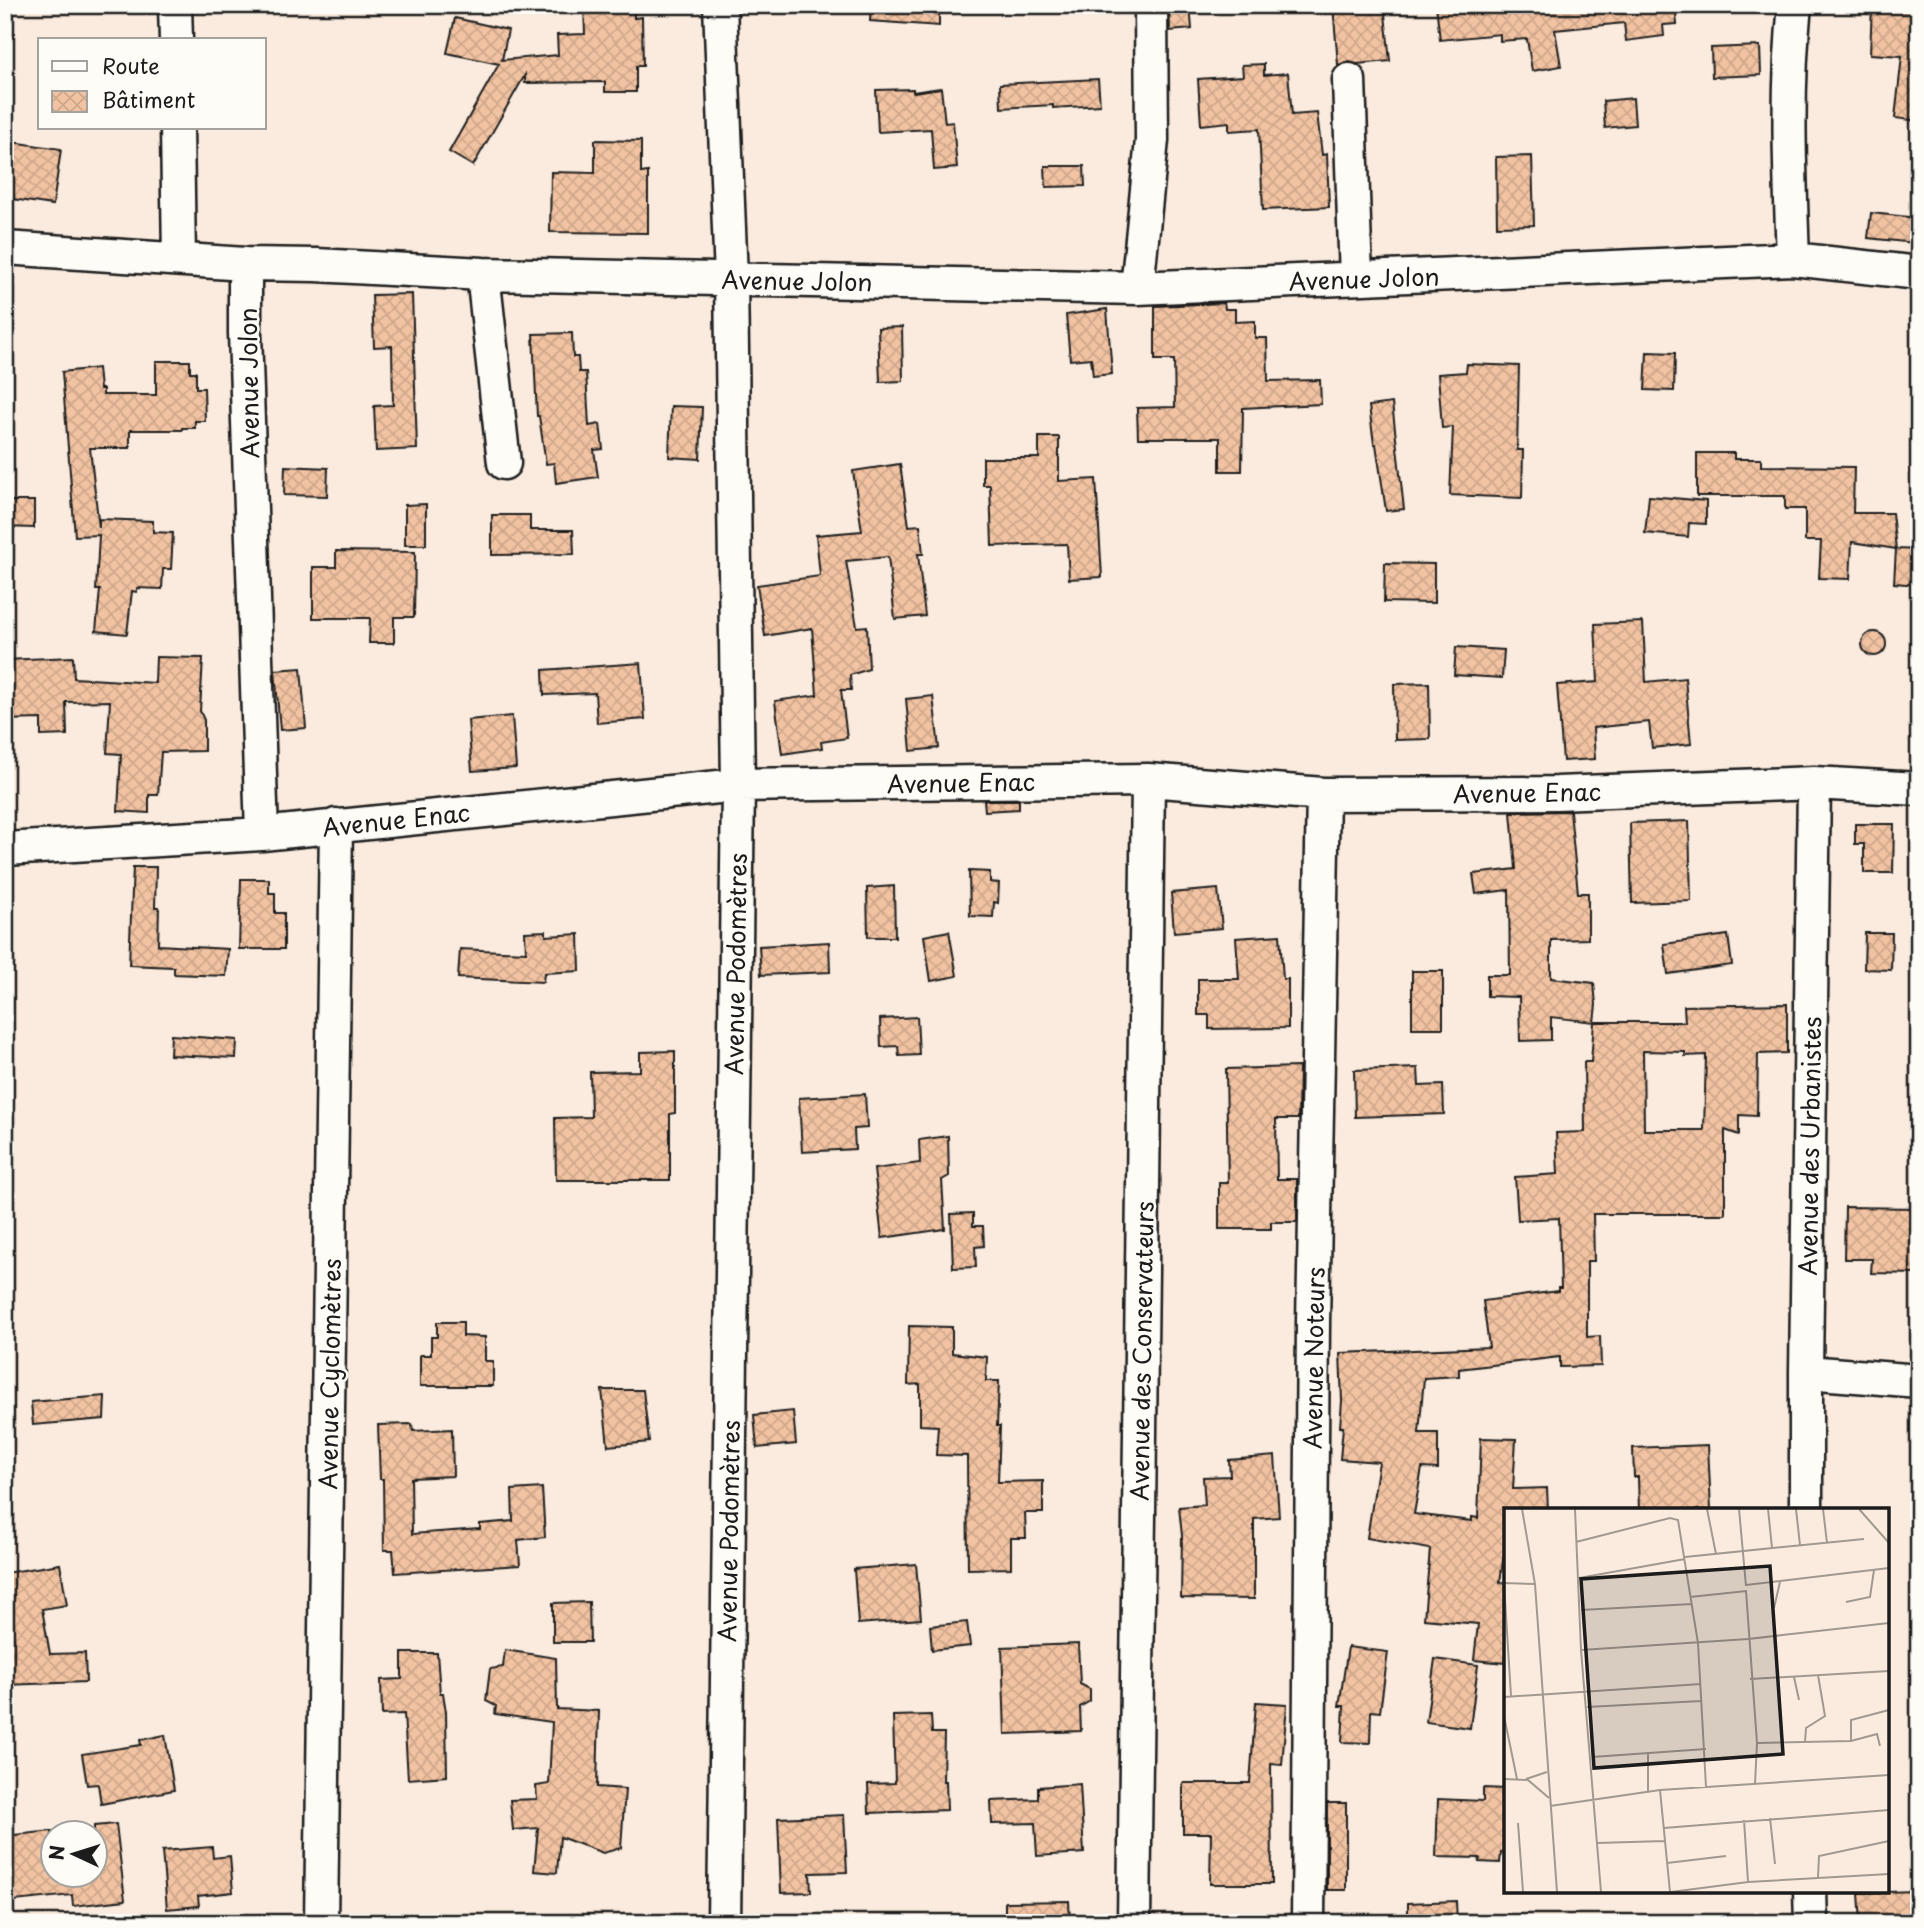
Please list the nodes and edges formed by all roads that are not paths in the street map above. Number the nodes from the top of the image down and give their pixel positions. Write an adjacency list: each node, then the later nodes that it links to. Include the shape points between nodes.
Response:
1 (175, 5): 5 (street)
2 (720, 5): 14 (street, Avenue Podomètres)
3 (1151, 5): 16 (street, via 1152,140)
4 (1795, 5): 10 (street, via 1788,112)
5 (176, 38)
6 (1349, 80): 15 (street)
7 (177, 130): 9 (street)
8 (5, 247): 9 (street)
9 (178, 259): 11 (street)
10 (1793, 259): 12 (street, Avenue Jolon); 15 (street, Avenue Jolon)
11 (245, 264): 13 (street, Avenue Jolon); 24 (street, Avenue Jolon)
12 (1919, 273)
13 (483, 274): 14 (street, Avenue Jolon); 17 (street)
14 (731, 278): 16 (street, Avenue Jolon); 20 (street, Avenue Podomètres)
15 (1356, 278): 16 (street, Avenue Jolon)
16 (1137, 288)
17 (504, 463)
18 (1148, 780): 20 (street, Avenue Enac); 22 (street, Avenue Enac); 32 (street, Avenue des Conservateurs)
19 (1814, 783): 21 (street, Avenue Enac); 22 (street, Avenue Enac, via 1557,793); 26 (street, Avenue des Urbanistes)
20 (738, 785): 23 (street, Avenue Enac); 31 (street, Avenue Podomètres)
21 (1919, 789)
22 (1323, 794): 33 (street, Avenue Noteurs)
23 (336, 825): 24 (street, Avenue Enac); 30 (street, Avenue Cyclomètres)
24 (262, 834): 25 (street, Avenue Enac)
25 (5, 849)
26 (1805, 1372): 27 (street); 28 (street, Avenue des Urbanistes)
27 (1919, 1381)
28 (1806, 1508)
29 (1810, 1893): 34 (street)
30 (321, 1923)
31 (724, 1923)
32 (1134, 1923)
33 (1308, 1923)
34 (1811, 1923)

